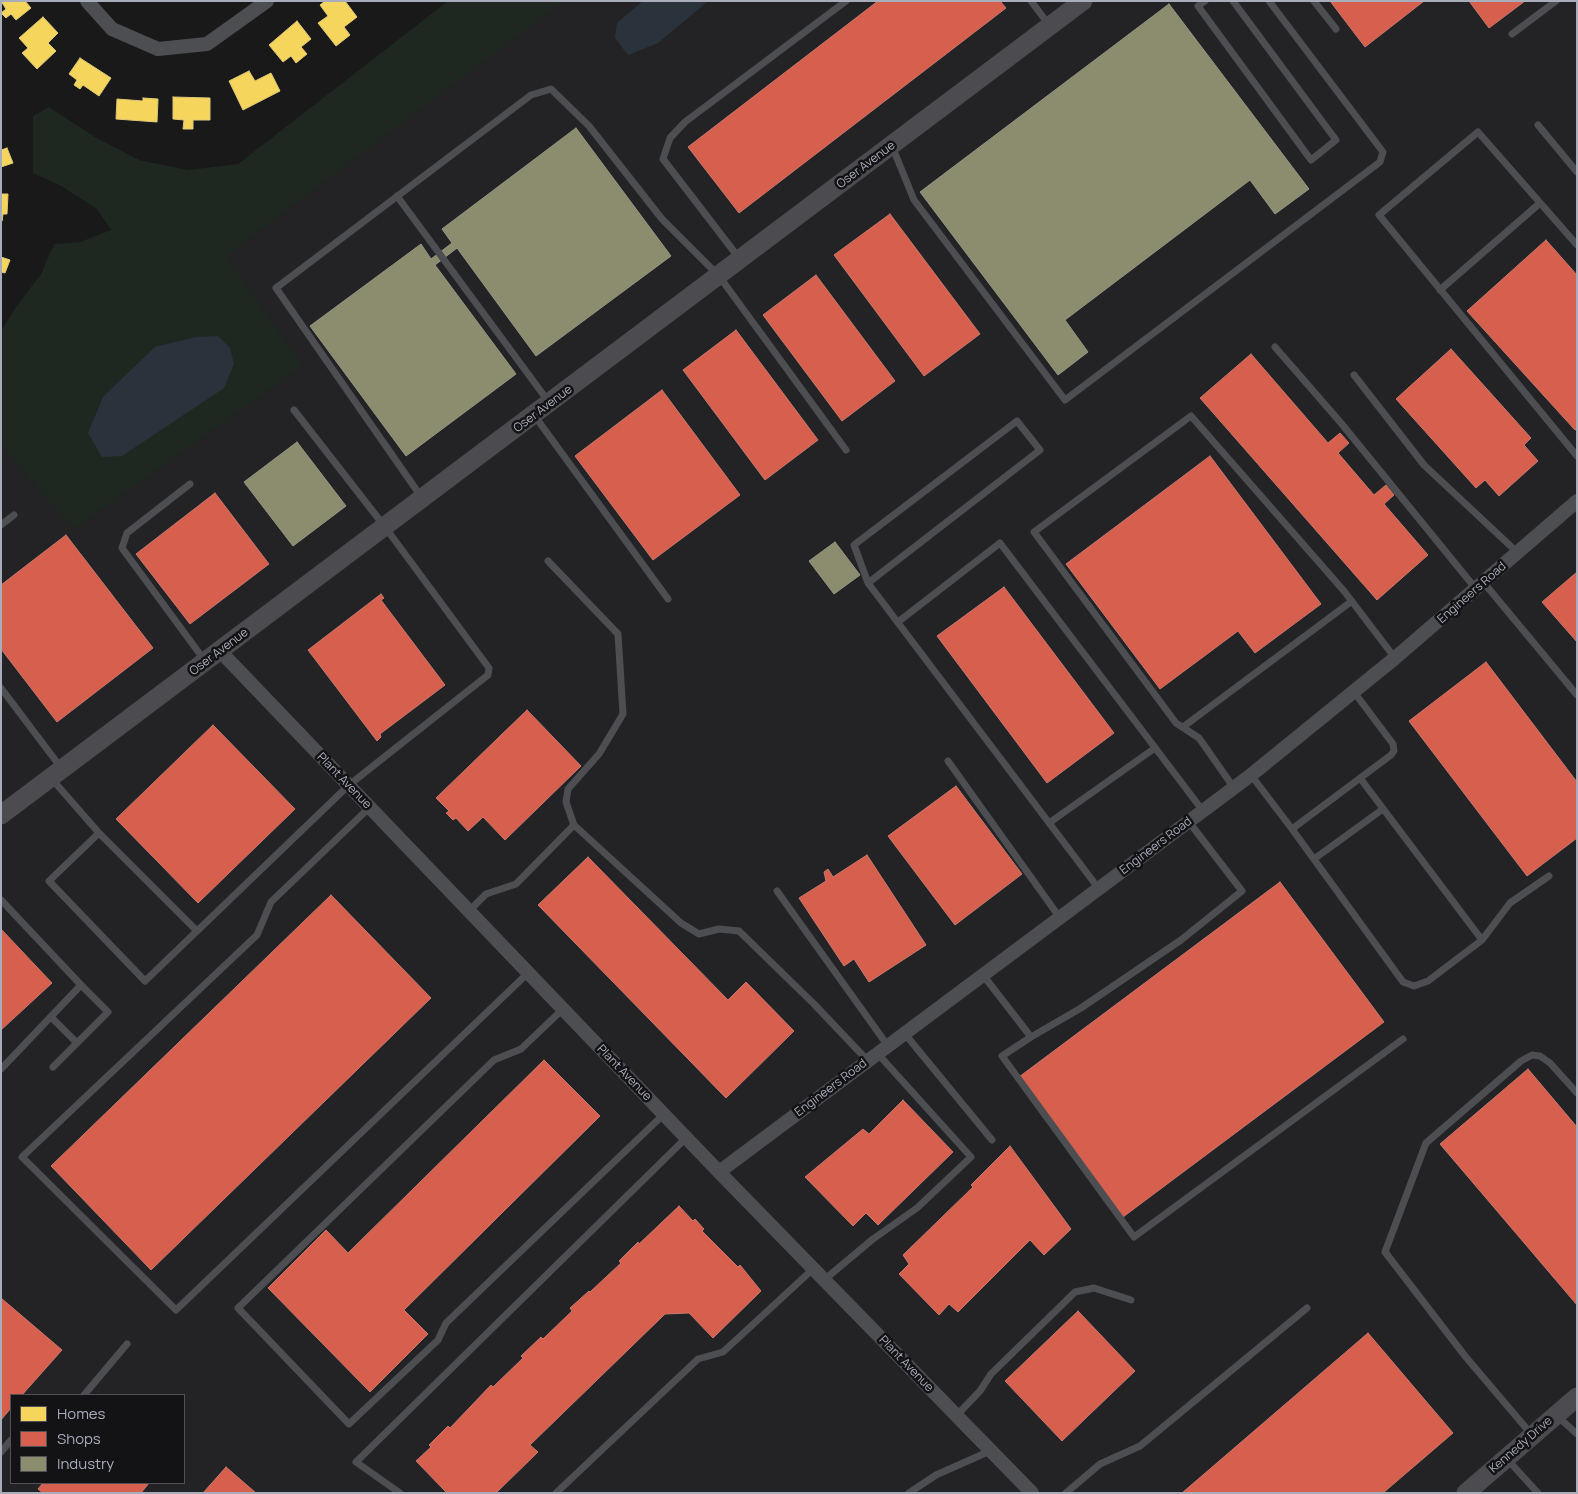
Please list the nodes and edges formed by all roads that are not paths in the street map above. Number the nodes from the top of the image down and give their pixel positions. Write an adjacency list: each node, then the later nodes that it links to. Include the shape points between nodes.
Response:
1 (87, 1): 2 (street, via 112,29 158,49 207,44)
2 (267, 1)
3 (846, 1): 20 (lane, via 685,122 670,138 663,158)
4 (1031, 1): 11 (lane)
5 (1083, 1): 11 (street, Oser Avenue)
6 (1205, 1): 7 (lane, via 1198,6 1311,160 1336,140)
7 (1233, 1)
8 (1269, 1): 15 (lane, via 1383,152 1380,162 1065,400 914,200)
9 (1314, 1): 12 (lane)
10 (1556, 1): 13 (lane)
11 (1050, 26): 15 (street, Oser Avenue)
12 (1336, 29)
13 (1512, 34)
14 (1538, 125): 16 (lane)
15 (892, 146): 20 (street, Oser Avenue)
16 (1577, 172)
17 (397, 196): 21 (lane, via 531,96 551,89 589,126 662,219); 25 (lane); 31 (lane, via 276,288)
18 (1540, 203): 19 (lane); 22 (lane); 22 (lane, via 1478,132 1379,215)
19 (1577, 245)
20 (740, 260): 21 (street, Oser Avenue)
21 (719, 276): 25 (street, Oser Avenue); 28 (lane)
22 (1440, 290): 29 (lane)
23 (1275, 347): 39 (lane)
24 (1354, 375): 36 (lane, via 1424,465)
25 (550, 403): 27 (street, Oser Avenue)
26 (294, 410): 35 (lane)
27 (534, 415): 31 (street, Oser Avenue); 40 (lane)
28 (846, 450)
29 (1577, 456)
30 (190, 484): 43 (lane, via 127,533 122,548)
31 (422, 499): 35 (street, Oser Avenue)
32 (1577, 501): 36 (street, Engineers Road)
33 (14, 516): 34 (lane)
34 (1, 525)
35 (385, 527): 43 (street, Oser Avenue); 54 (lane, via 489,668 484,680)
36 (1518, 553): 39 (street, Engineers Road)
37 (548, 561): 62 (lane, via 618,634 623,714 599,754 568,788 566,802)
38 (868, 583): 38 (lane, via 1040,450 1017,421 854,545); 42 (lane)
39 (1480, 586): 44 (street, Engineers Road); 47 (lane)
40 (668, 599)
41 (1352, 601): 44 (lane); 48 (lane); 48 (lane, via 1191,416 1034,532 1176,723)
42 (898, 622): 49 (lane, via 1000,543); 61 (lane)
43 (213, 656): 51 (street, Oser Avenue); 54 (street, Plant Avenue)
44 (1395, 658): 46 (street, Engineers Road)
45 (1, 688): 51 (lane)
46 (1354, 692): 52 (street, Engineers Road); 53 (lane, via 1394,750)
47 (1577, 695)
48 (1183, 727): 55 (lane, via 1199,738)
49 (1155, 748): 58 (lane); 61 (lane)
50 (948, 761): 71 (lane)
51 (56, 773): 59 (street, Oser Avenue); 64 (lane)
52 (1251, 775): 55 (street, Engineers Road); 63 (lane)
53 (1360, 778): 57 (lane); 63 (lane)
54 (349, 785): 56 (street, Plant Avenue); 72 (lane)
55 (1234, 788): 58 (street, Engineers Road)
56 (370, 808): 70 (street, Plant Avenue); 74 (lane, via 271,902 258,935 22,1157 176,1310)
57 (1383, 809): 65 (lane); 73 (lane)
58 (1202, 811): 60 (street, Engineers Road)
59 (1, 815)
60 (1189, 822): 67 (street, Engineers Road); 80 (lane, via 1242,890 1180,940 1081,1008)
61 (1049, 824): 67 (lane)
62 (574, 825): 70 (lane, via 516,884 486,894); 83 (lane, via 681,923 699,934 719,929 739,931 814,1004)
63 (1292, 829): 65 (lane)
64 (99, 832): 72 (lane); 72 (lane, via 49,881 145,981)
65 (1314, 859): 73 (lane, via 1403,982 1414,986 1428,981)
66 (1549, 876): 73 (lane, via 1510,903)
67 (1099, 889): 71 (street, Engineers Road)
68 (777, 891): 83 (lane)
69 (1, 900): 76 (lane)
70 (469, 911): 74 (street, Plant Avenue)
71 (1060, 918): 75 (street, Engineers Road)
72 (197, 931)
73 (1482, 940)
74 (528, 973): 77 (street, Plant Avenue)
75 (983, 975): 79 (street, Engineers Road); 80 (lane)
76 (81, 985): 78 (lane); 82 (lane, via 108,1012)
77 (563, 1009): 87 (street, Plant Avenue); 87 (lane, via 521,1049 494,1060 238,1308 349,1424 438,1340 446,1324)
78 (50, 1016): 82 (lane); 85 (lane)
79 (905, 1034): 83 (street, Engineers Road); 89 (lane)
80 (1031, 1037): 81 (lane, via 1002,1056 1134,1237)
81 (1403, 1039)
82 (77, 1043): 84 (lane)
83 (878, 1053): 90 (street, Engineers Road); 92 (lane, via 971,1157 917,1208)
84 (53, 1067)
85 (1, 1070)
86 (1577, 1093): 101 (lane, via 1540,1056 1532,1055 1521,1061 1426,1143 1385,1252 1465,1356)
87 (664, 1114): 88 (street, Plant Avenue)
88 (686, 1138): 90 (street, Plant Avenue); 106 (lane, via 356,1462)
89 (992, 1140)
90 (719, 1172): 91 (street, Plant Avenue)
91 (813, 1269): 92 (street, Plant Avenue); 107 (lane, via 723,1352 698,1359)
92 (824, 1280): 99 (street, Plant Avenue)
93 (1131, 1300): 99 (lane, via 1094,1288 1074,1292 991,1374)
94 (1307, 1308): 110 (lane, via 1140,1446 1100,1464)
95 (127, 1344): 96 (lane)
96 (85, 1394)
97 (1577, 1397): 98 (street, Kennedy Drive)
98 (1556, 1415): 100 (lane); 101 (street, Kennedy Drive)
99 (956, 1416): 103 (street, Plant Avenue)
100 (1577, 1434)
101 (1532, 1435): 105 (street, Kennedy Drive)
102 (10, 1441): 104 (lane)
103 (990, 1451): 108 (lane, via 936,1474); 109 (street, Plant Avenue)
104 (1, 1452)
105 (1506, 1458): 111 (street, Kennedy Drive); 112 (lane)
106 (400, 1493)
107 (556, 1493)
108 (909, 1493)
109 (1032, 1493)
110 (1066, 1493)
111 (1466, 1493)
112 (1538, 1493)

